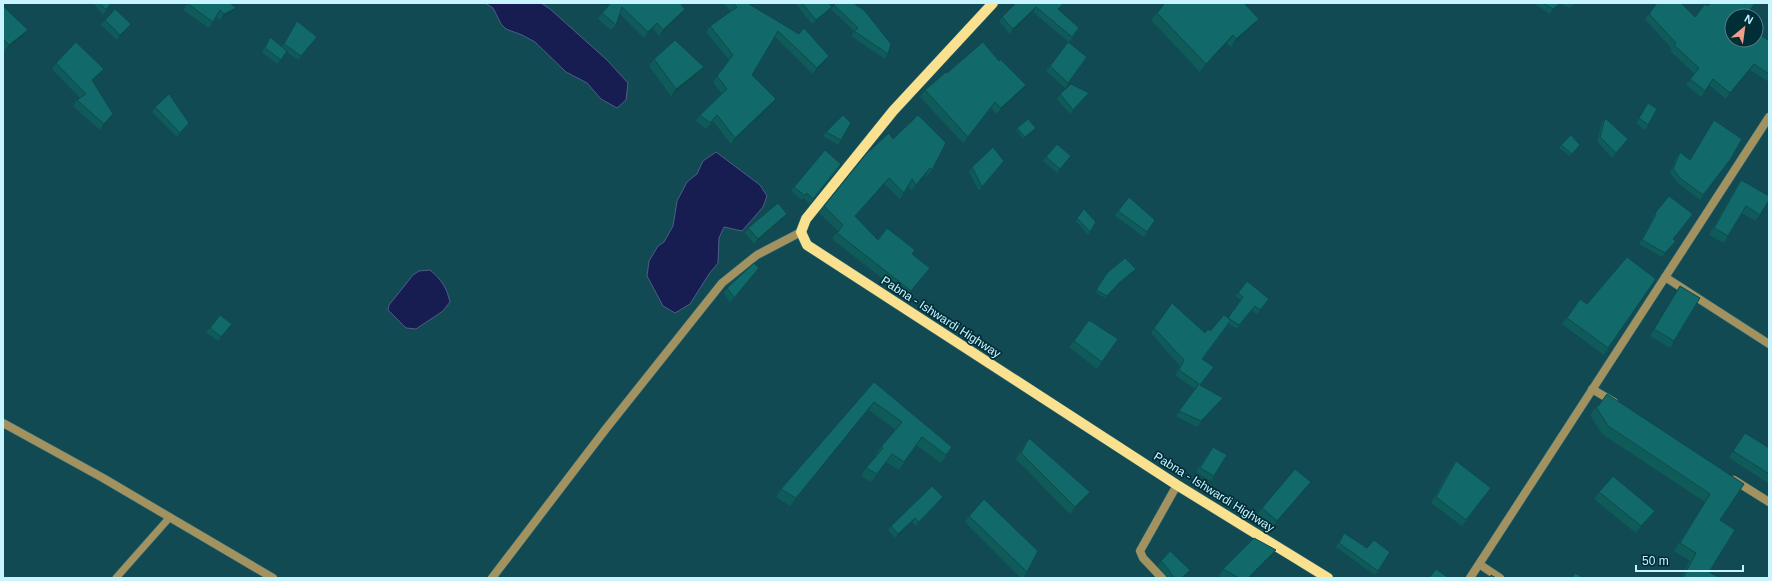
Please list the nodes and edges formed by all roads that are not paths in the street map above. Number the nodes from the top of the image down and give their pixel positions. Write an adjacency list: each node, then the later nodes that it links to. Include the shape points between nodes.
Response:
1 (993, 3): 3 (main road, via 893,111 806,219)
2 (1769, 116): 4 (street)
3 (801, 232): 10 (main road, Pabna - Ishwardi Highway, via 806,245); 16 (street, via 756,255 722,283)
4 (1665, 277): 5 (street); 6 (street)
5 (1769, 344)
6 (1592, 388): 7 (street); 13 (street)
7 (1618, 405)
8 (3, 423): 12 (street)
9 (1730, 477): 11 (street)
10 (1177, 485): 17 (street, via 1140,551 1143,558); 18 (main road, Pabna - Ishwardi Highway)
11 (1769, 502)
12 (170, 517): 14 (lane); 15 (street)
13 (1478, 564): 19 (street); 20 (street)
14 (116, 578)
15 (273, 578)
16 (492, 578)
17 (1162, 578)
18 (1328, 578)
19 (1470, 578)
20 (1500, 578)

